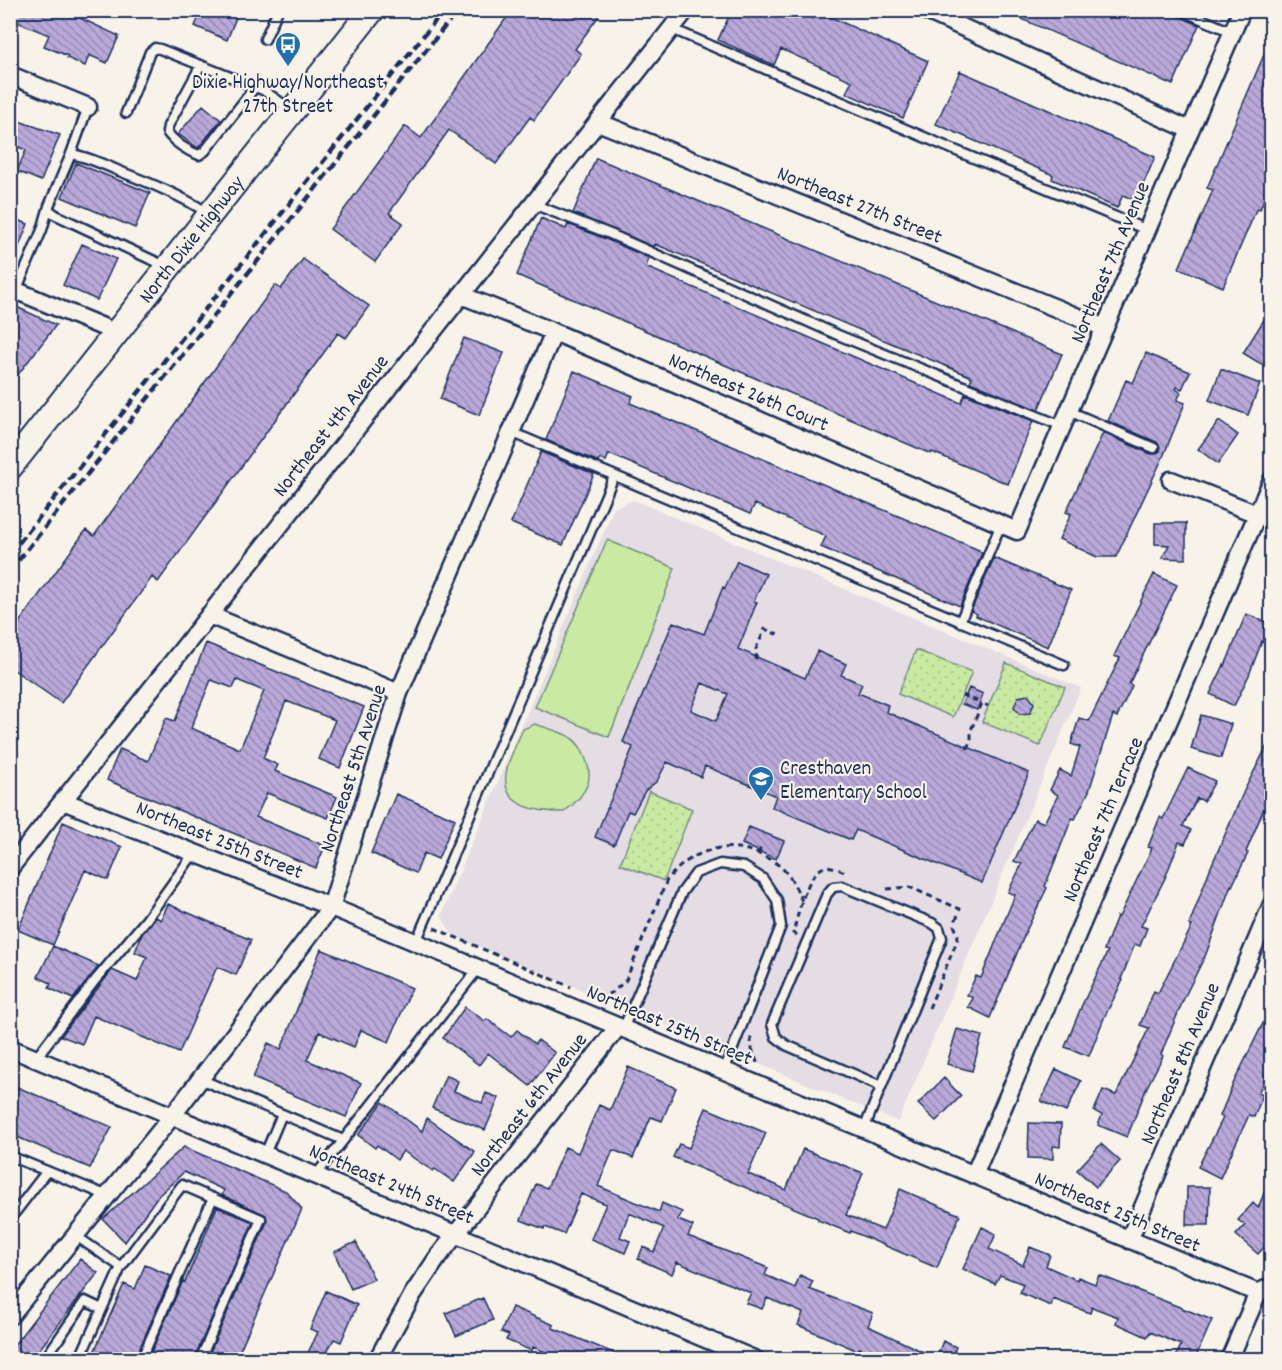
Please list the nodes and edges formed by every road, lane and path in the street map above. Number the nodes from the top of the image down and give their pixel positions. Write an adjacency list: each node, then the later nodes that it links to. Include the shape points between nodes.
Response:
1 (278, 10): 9 (lane)
2 (372, 10): 14 (main road, North Dixie Highway)
3 (686, 10): 7 (street, Northeast 4th Avenue)
4 (924, 10): 17 (street)
5 (1180, 10): 8 (lane)
6 (1242, 10): 8 (street, Northeast 7th Avenue)
7 (672, 29): 16 (street, Northeast 4th Avenue); 22 (lane)
8 (1232, 32): 17 (street, Northeast 7th Avenue)
9 (265, 39)
10 (201, 65): 12 (lane); 12 (lane, via 167,132 190,152 199,155 205,151); 15 (lane, via 155,48)
11 (10, 75): 13 (street)
12 (255, 87): 14 (lane)
13 (88, 107): 18 (lane)
14 (292, 111): 21 (main road, North Dixie Highway)
15 (126, 113)
16 (598, 122): 19 (street, Northeast 4th Avenue); 26 (street, Northeast 27th Street)
17 (1190, 130): 22 (street, Northeast 7th Avenue)
18 (71, 154): 20 (lane); 21 (lane, via 141,179)
19 (533, 204): 25 (street, Northeast 4th Avenue); 29 (lane, via 838,335)
20 (49, 210): 23 (lane); 24 (lane)
21 (210, 214): 23 (main road, North Dixie Highway)
22 (1147, 230): 26 (street, Northeast 7th Avenue)
23 (169, 267): 28 (main road, North Dixie Highway)
24 (13, 290): 28 (street)
25 (461, 295): 27 (street, Northeast 26th Court); 39 (street, Northeast 4th Avenue)
26 (1105, 328): 29 (street, Northeast 7th Avenue)
27 (554, 332): 30 (street, Northeast 5th Avenue); 37 (street, Northeast 26th Court)
28 (117, 333): 32 (main road, North Dixie Highway)
29 (1066, 418): 31 (lane); 38 (street, Northeast 7th Avenue)
30 (511, 432): 33 (lane); 44 (street, Northeast 5th Avenue)
31 (1154, 448)
32 (10, 467)
33 (614, 476): 40 (lane); 58 (lane)
34 (1171, 480): 36 (street)
35 (1272, 480): 36 (street, Northeast 7th Terrace)
36 (1264, 517): 76 (street, Northeast 7th Terrace)
37 (1001, 524): 38 (street, Northeast 26th Court); 40 (lane)
38 (1017, 531)
39 (209, 615): 44 (street); 49 (street, Northeast 4th Avenue)
40 (960, 622): 43 (lane)
41 (777, 630): 42 (path, via 776,634 765,629)
42 (755, 660)
43 (1064, 665)
44 (399, 693): 57 (street, Northeast 5th Avenue)
45 (962, 695): 46 (path)
46 (982, 703): 47 (path); 48 (path)
47 (988, 706)
48 (967, 749)
49 (63, 801): 51 (street, Northeast 25th Street); 53 (street, Northeast 4th Avenue)
50 (762, 845): 52 (path)
51 (194, 853): 57 (street, Northeast 25th Street); 64 (lane)
52 (758, 854)
53 (10, 868)
54 (850, 875): 59 (path, via 824,867 811,878 793,933)
55 (879, 886): 61 (path, via 889,890 909,887 960,909 954,925 957,941)
56 (1272, 904): 82 (street, Northeast 8th Avenue)
57 (331, 907): 58 (street, Northeast 25th Street); 66 (street, Northeast 5th Avenue)
58 (416, 942): 60 (street, Northeast 25th Street)
59 (807, 942): 67 (lane, via 772,1024 776,1037 786,1045); 67 (lane, via 832,887 842,886 939,928 942,938)
60 (478, 969): 62 (street, Northeast 25th Street); 71 (lane)
61 (928, 1010)
62 (621, 1028): 65 (street, Northeast 25th Street); 65 (lane, via 681,892 696,873 720,864 744,867 763,879 777,900 781,926); 80 (street, Northeast 6th Avenue)
63 (10, 1048): 64 (street, Northeast 24th Street)
64 (36, 1058): 69 (street, Northeast 24th Street)
65 (724, 1071): 70 (street, Northeast 25th Street)
66 (200, 1079): 68 (lane); 69 (street, Northeast 5th Avenue)
67 (881, 1086): 70 (lane)
68 (282, 1114): 71 (lane); 72 (lane)
69 (173, 1115): 72 (street, Northeast 24th Street); 77 (street, Northeast 5th Avenue)
70 (864, 1130): 76 (street, Northeast 25th Street)
71 (343, 1140): 75 (lane)
72 (265, 1154): 75 (street, Northeast 24th Street)
73 (10, 1156): 74 (lane)
74 (47, 1171): 77 (lane); 79 (lane)
75 (316, 1175): 80 (street, Northeast 24th Street)
76 (974, 1175): 82 (street, Northeast 25th Street)
77 (108, 1196): 81 (street, Northeast 5th Avenue)
78 (213, 1198): 83 (lane, via 182,1185); 89 (lane); 90 (lane, via 261,1219)
79 (10, 1219)
80 (455, 1234): 91 (street, Northeast 6th Avenue, via 413,1294); 92 (street, Northeast 24th Street)
81 (76, 1236): 83 (lane); 86 (street, Northeast 5th Avenue)
82 (1129, 1240): 84 (street, Northeast 25th Street)
83 (121, 1267): 85 (lane)
84 (1265, 1290): 93 (street)
85 (102, 1309): 87 (lane, via 85,1300); 88 (lane)
86 (10, 1316)
87 (44, 1359)
88 (79, 1359)
89 (141, 1359)
90 (200, 1359)
91 (377, 1359)
92 (756, 1359)
93 (1229, 1359)

